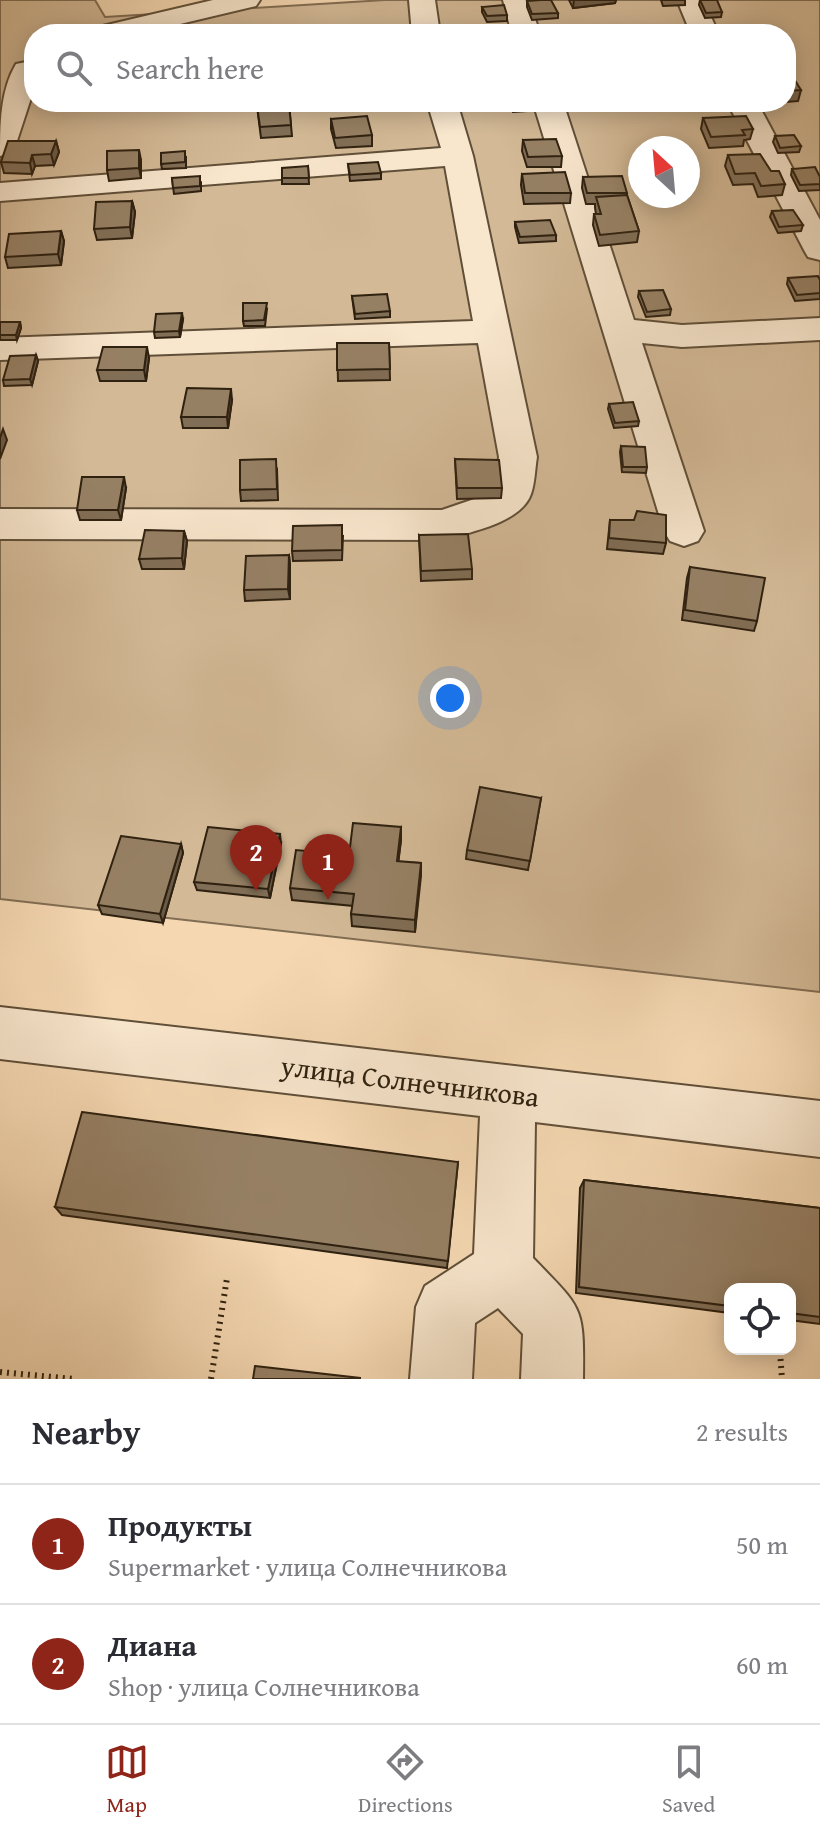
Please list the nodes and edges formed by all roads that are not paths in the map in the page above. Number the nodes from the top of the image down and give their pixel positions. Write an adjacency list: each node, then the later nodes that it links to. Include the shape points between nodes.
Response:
1 (247, 0): 5 (street)
2 (422, 0): 6 (street)
3 (516, 0): 7 (street)
4 (690, 0): 8 (street)
5 (146, 24)
6 (425, 24)
7 (523, 24)
8 (701, 24)
9 (20, 70): 13 (street)
10 (445, 112): 14 (street)
11 (551, 112): 18 (street)
12 (747, 112): 16 (street)
13 (0, 147)
14 (458, 156): 15 (street); 19 (street)
15 (0, 192)
16 (820, 250)
17 (820, 329): 18 (street, via 682,336)
18 (620, 330): 22 (street)
19 (494, 331): 20 (street); 21 (street, via 518,457 512,494 497,506 444,525)
20 (0, 349)
21 (0, 524)
22 (684, 531)
23 (0, 1033): 24 (street, улица Солнечникова)
24 (508, 1092): 25 (street, улица Солнечникова); 26 (street)
25 (820, 1129)
26 (503, 1270): 27 (street, via 446,1307); 28 (street, via 554,1323)
27 (441, 1379)
28 (552, 1379)

